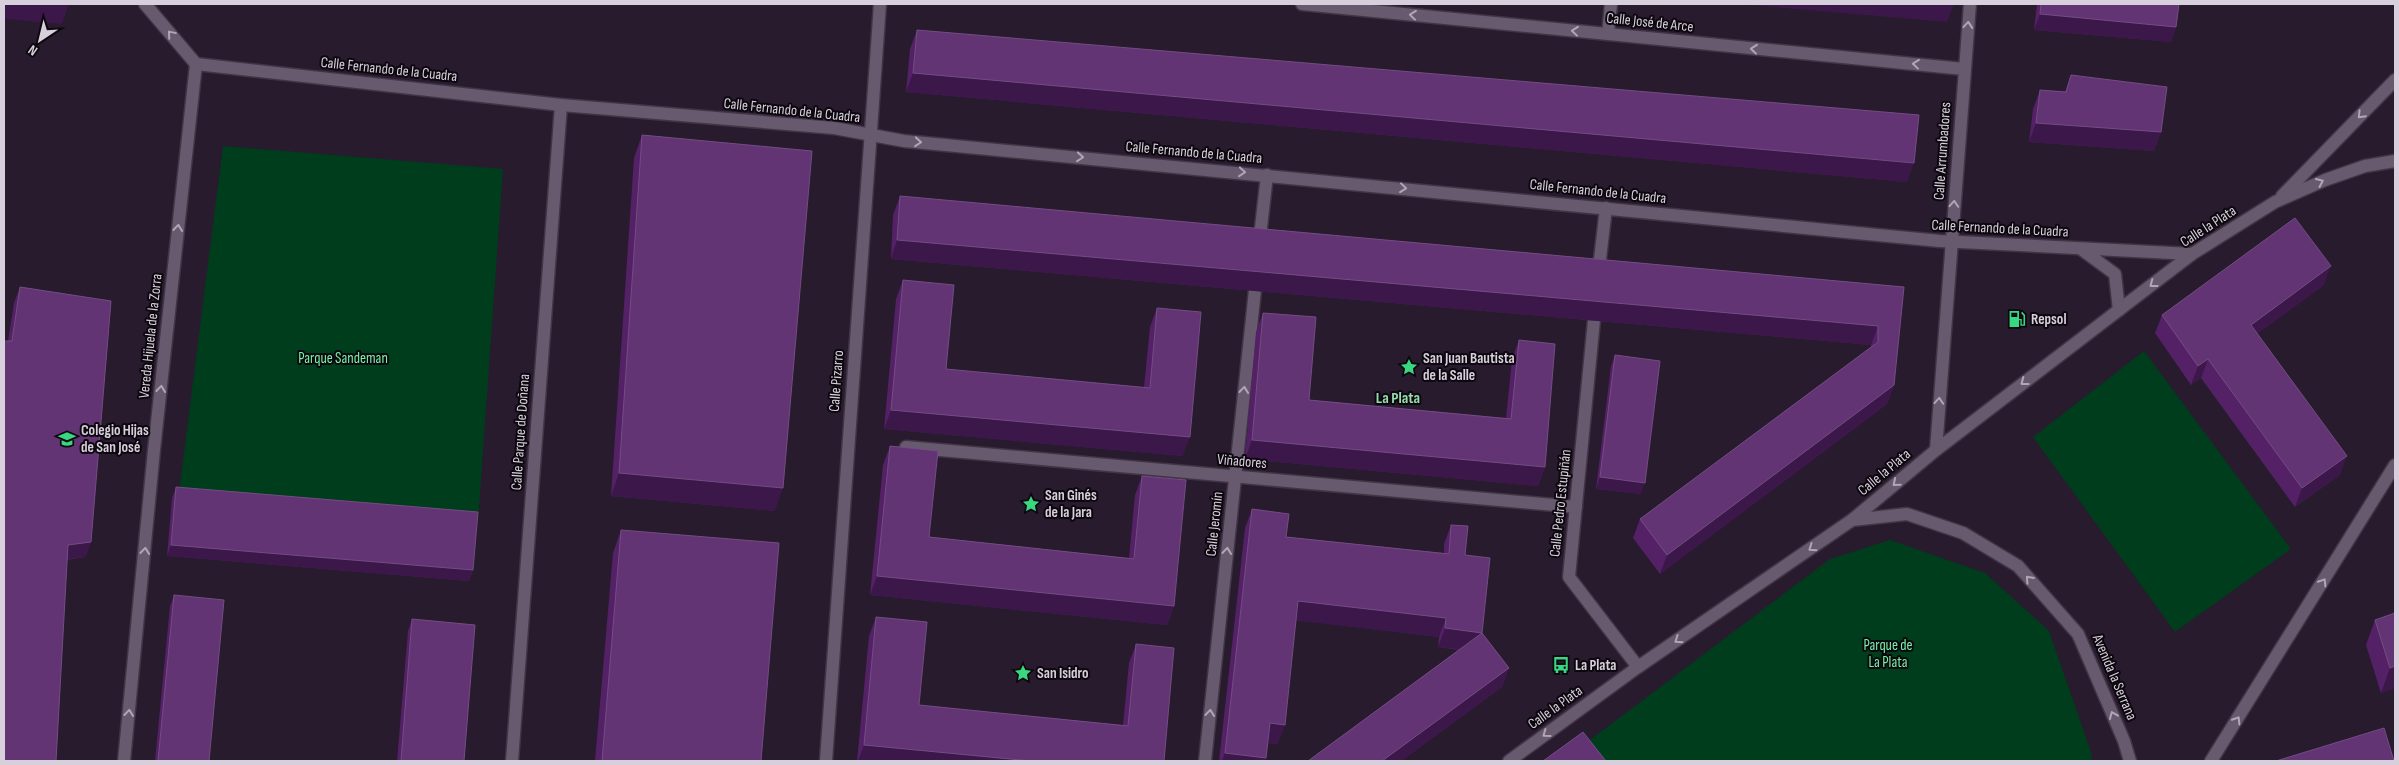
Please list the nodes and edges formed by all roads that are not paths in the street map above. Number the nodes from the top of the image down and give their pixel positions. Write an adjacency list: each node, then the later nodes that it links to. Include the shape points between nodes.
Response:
1 (145, 4): 7 (street, one-way to 1)
2 (880, 4): 11 (street, Calle Pizarro)
3 (1302, 4): 6 (street, Calle José de Arce, one-way to 3)
4 (1611, 4): 6 (street)
5 (1970, 4): 8 (street, Calle Arrumbadores, one-way to 5)
6 (1608, 34): 8 (street, Calle José de Arce, one-way to 6)
7 (196, 64): 10 (street, Calle Fernando de la Cuadra); 31 (street, Vereda Hijuela de la Zorra, one-way to 7)
8 (1964, 69): 16 (street, Calle Arrumbadores, one-way to 8)
9 (2395, 80): 14 (street, Calle la Plata, one-way to 14)
10 (561, 105): 11 (street, Calle Fernando de la Cuadra, via 834,128); 32 (street, Calle Parque de Doñana)
11 (870, 135): 13 (street, Calle Fernando de la Cuadra, one-way to 13, via 904,141); 33 (street, Calle Pizarro)
12 (2395, 162): 14 (street, Calle la Plata, one-way to 12, via 2365,166)
13 (1267, 175): 15 (street, Calle Fernando de la Cuadra, one-way to 15); 17 (street)
14 (2275, 202): 19 (street, Calle la Plata)
15 (1606, 208): 16 (street, Calle Fernando de la Cuadra); 20 (street)
16 (1951, 241): 18 (street, Calle Fernando de la Cuadra); 25 (street, Calle Arrumbadores, one-way to 16)
17 (1259, 248)
18 (2082, 249): 19 (street, Calle Fernando de la Cuadra); 22 (street, via 2115,274)
19 (2192, 254): 22 (street, Calle la Plata, one-way to 22)
20 (1598, 279)
21 (1255, 290): 27 (street, Calle Jeromín, one-way to 21)
22 (2119, 310): 25 (street, Calle la Plata, one-way to 25)
23 (1594, 320): 28 (street, Calle Pedro Estupiñán)
24 (906, 447): 27 (street, Viñadores)
25 (1936, 450): 29 (street, Calle la Plata, one-way to 29)
26 (2395, 465): 37 (street, one-way to 26)
27 (1235, 476): 28 (street, Viñadores); 34 (street, Calle Jeromín, one-way to 27)
28 (1576, 507): 30 (street, Calle Pedro Estupiñán, via 1569,577)
29 (1852, 520): 30 (street, Calle la Plata, one-way to 30); 36 (street, Avenida la Serrana, one-way to 29, via 2078,634 2018,566 1963,533 1907,514)
30 (1638, 667): 35 (street, Calle la Plata, one-way to 35)
31 (124, 761)
32 (512, 761)
33 (826, 761)
34 (1205, 761)
35 (1509, 761)
36 (2130, 761)
37 (2210, 761)

